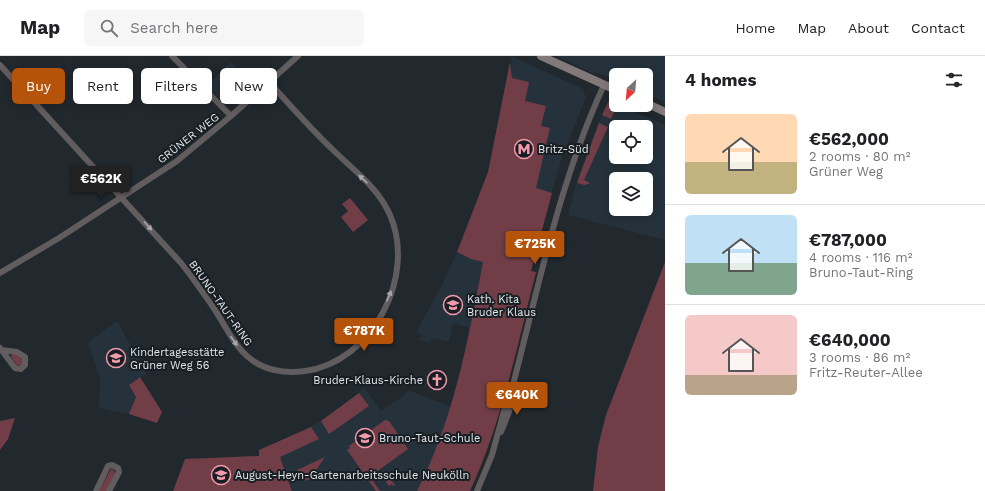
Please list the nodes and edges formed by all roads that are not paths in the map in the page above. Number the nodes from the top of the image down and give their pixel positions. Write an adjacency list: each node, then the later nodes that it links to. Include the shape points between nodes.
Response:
1 (172, 56): 12 (street)
2 (298, 56): 5 (street, GRÜNER WEG)
3 (541, 56): 6 (street)
4 (0, 65): 13 (street, BRUNO-TAUT-RING)
5 (277, 74)
6 (604, 85): 7 (street); 17 (street, via 562,194 513,386 509,412)
7 (609, 87)
8 (277, 92): 13 (street, BRUNO-TAUT-RING, one-way to 8, via 181,263 205,295 233,341 253,360 271,369 300,371 328,365 350,352 372,329 393,288 398,258 396,231 388,209 374,190)
9 (245, 104): 12 (street, GRÜNER WEG)
10 (653, 106): 11 (street)
11 (665, 112)
12 (232, 116): 13 (street, GRÜNER WEG, via 178,161)
13 (122, 197): 14 (street, GRÜNER WEG)
14 (0, 273)
15 (96, 491): 16 (street, via 108,466 112,464 119,472)
16 (110, 491)
17 (477, 491)

